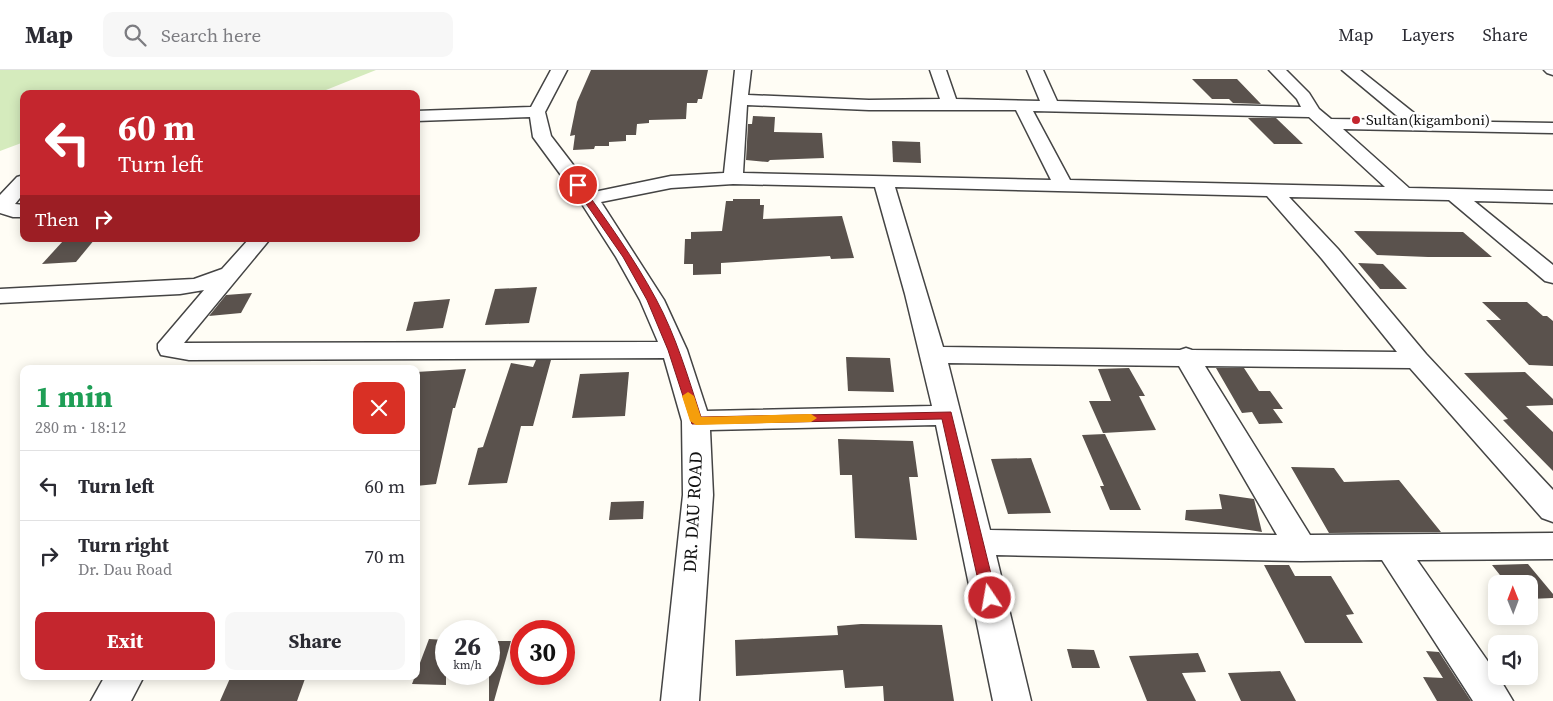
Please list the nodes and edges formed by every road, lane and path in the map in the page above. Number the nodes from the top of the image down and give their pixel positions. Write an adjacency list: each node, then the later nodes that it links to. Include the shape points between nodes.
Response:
1 (559, 70): 11 (street)
2 (744, 70): 7 (street)
3 (938, 70): 8 (street)
4 (1035, 70): 10 (street)
5 (1277, 70): 12 (street, via 1303,96)
6 (1350, 70): 15 (street)
7 (739, 100): 8 (street); 17 (street)
8 (950, 104): 9 (street)
9 (1022, 106): 10 (street); 20 (street)
10 (1051, 107): 12 (street)
11 (537, 112): 13 (street); 25 (street, DR. DAU ROAD, via 542,137)
12 (1313, 112): 14 (street)
13 (420, 116)
14 (1329, 124): 15 (street); 22 (street)
15 (1419, 125): 16 (street)
16 (1553, 128)
17 (733, 178): 18 (street); 25 (street, via 671,182)
18 (883, 181): 20 (street); 32 (street)
19 (20, 185): 26 (street, via 6,200 4,207)
20 (1063, 185): 21 (street)
21 (1272, 190): 22 (street); 35 (street, via 1330,254)
22 (1403, 193): 23 (street)
23 (1453, 194): 24 (street); 29 (street)
24 (1553, 197)
25 (588, 198): 31 (street, DR. DAU ROAD, via 652,300)
26 (20, 211)
27 (258, 242): 28 (street)
28 (232, 273): 30 (street, via 180,287); 34 (street, via 170,344 170,349)
29 (1553, 276)
30 (0, 296)
31 (674, 350): 34 (street); 37 (street, DR. DAU ROAD)
32 (933, 355): 33 (street); 36 (street)
33 (1186, 356): 35 (street); 42 (street)
34 (322, 360)
35 (1417, 360): 38 (street)
36 (947, 414): 37 (street); 39 (street)
37 (696, 421): 45 (street, DR. DAU ROAD, via 698,495)
38 (1553, 510)
39 (977, 542): 42 (street); 46 (street)
40 (1553, 546): 41 (street)
41 (1391, 547): 42 (street); 47 (street)
42 (1301, 548)
43 (123, 680): 44 (street)
44 (110, 701)
45 (680, 701)
46 (1012, 701)
47 (1494, 701)

